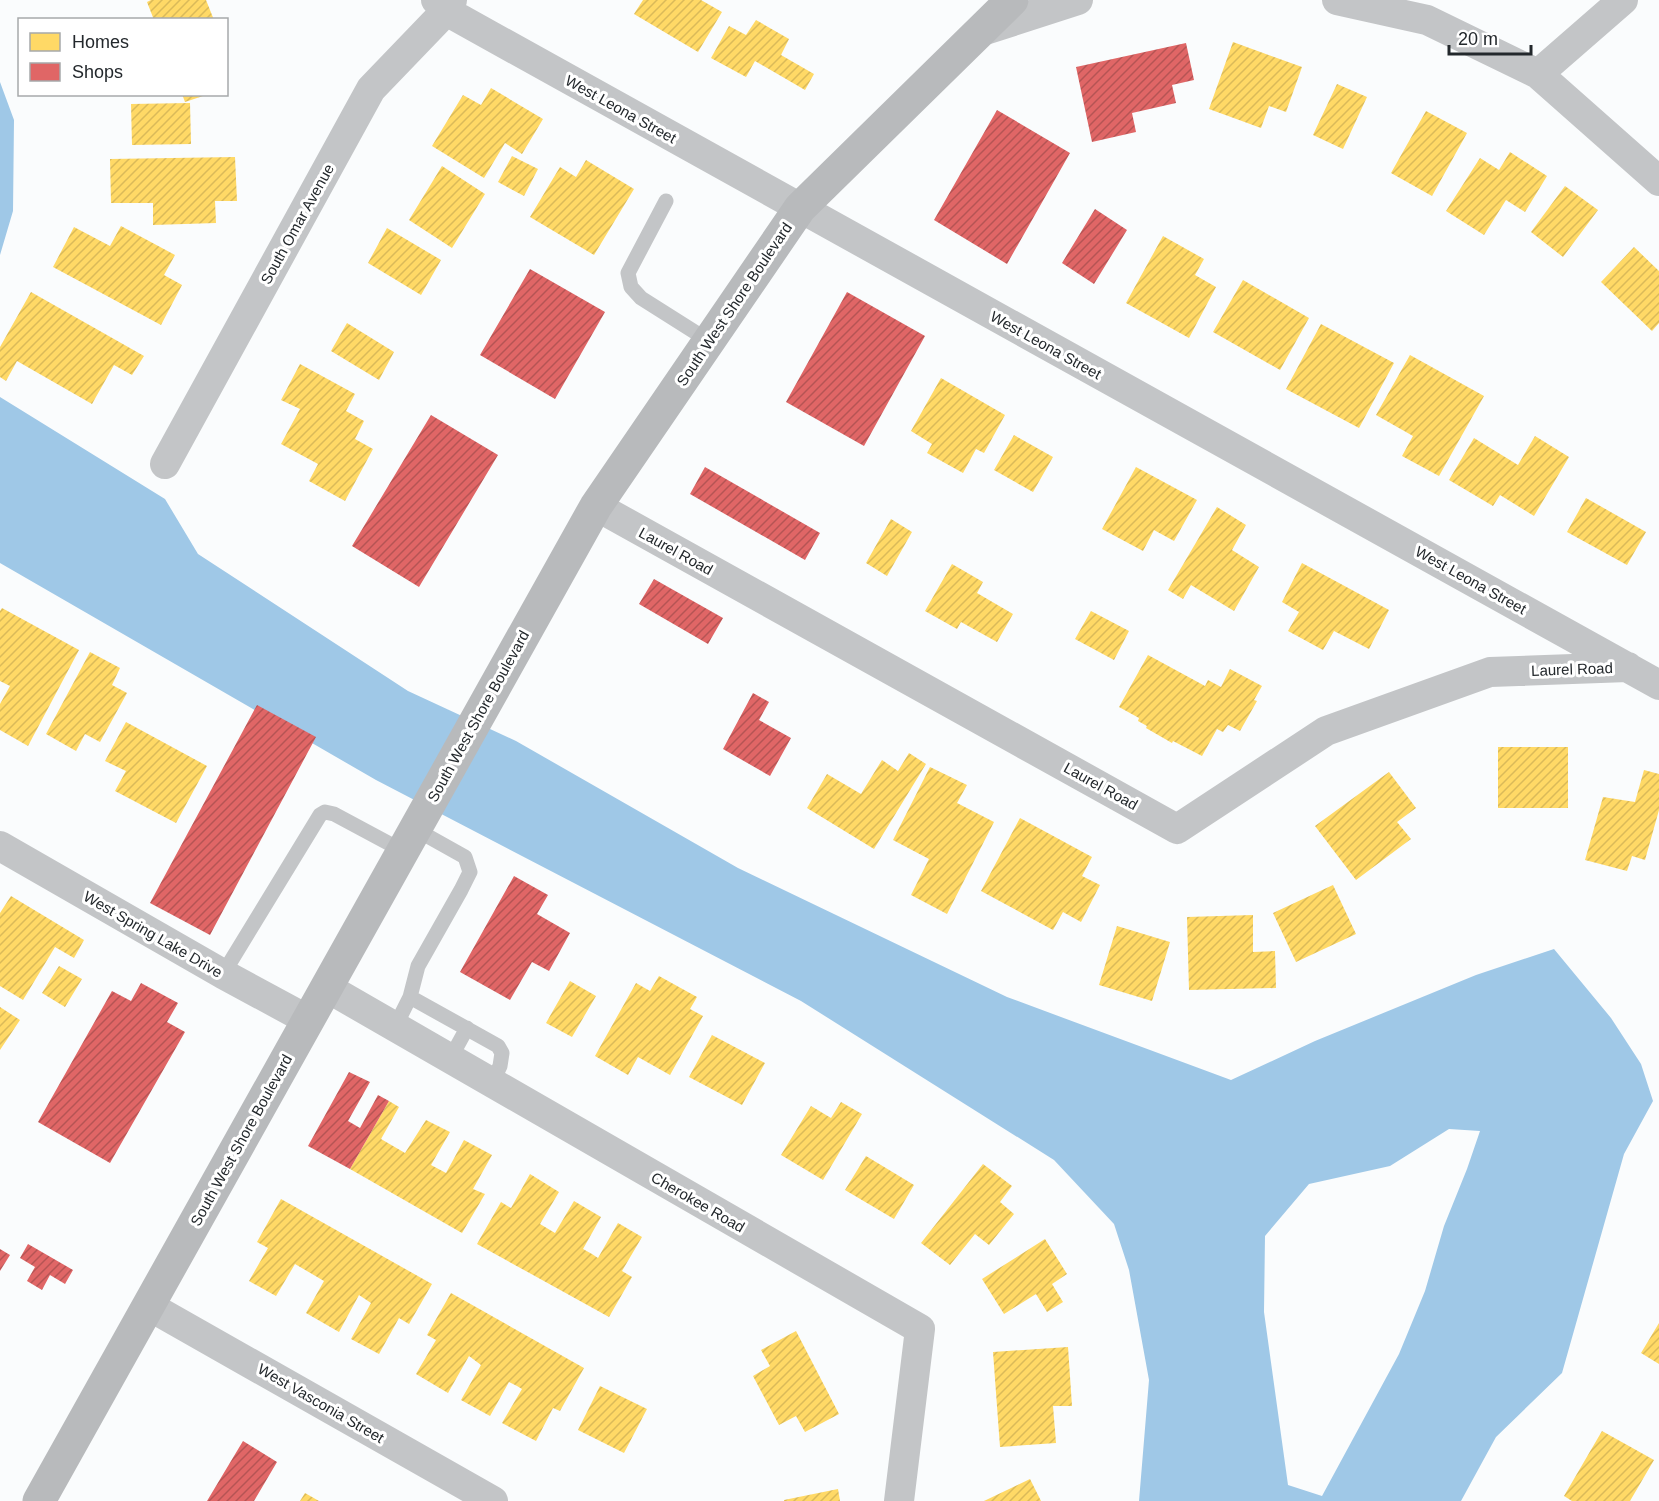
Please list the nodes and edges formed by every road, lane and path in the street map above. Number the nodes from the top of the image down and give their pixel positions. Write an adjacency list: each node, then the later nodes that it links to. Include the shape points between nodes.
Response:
1 (1012, 0): 6 (street, South West Shore Boulevard)
2 (1078, 0): 6 (street)
3 (1337, 0): 7 (street, via 1427,20)
4 (1623, 0): 7 (street)
5 (445, 4): 10 (street, West Leona Street); 12 (street, South Omar Avenue, via 371,89)
6 (979, 32): 10 (street, South West Shore Boulevard)
7 (1538, 74): 8 (street)
8 (1659, 181)
9 (666, 201): 11 (lane, via 628,273 631,287 641,298)
10 (800, 208): 11 (street, South West Shore Boulevard); 14 (street, West Leona Street)
11 (709, 341): 13 (street, South West Shore Boulevard)
12 (165, 464)
13 (596, 506): 14 (street, Laurel Road, via 1177,829 1326,731 1490,672); 16 (street, South West Shore Boulevard)
14 (1628, 667): 15 (street, West Leona Street)
15 (1659, 685)
16 (409, 840): 18 (lane, via 334,814 320,815); 19 (street, South West Shore Boulevard); 20 (lane, via 465,857 470,872 418,966)
17 (0, 846): 18 (street, West Spring Lake Drive)
18 (223, 974): 21 (street, West Spring Lake Drive)
19 (326, 987): 21 (street, South West Shore Boulevard); 22 (street, Cherokee Road)
20 (411, 997): 22 (lane); 23 (lane)
21 (308, 1020): 26 (street, South West Shore Boulevard)
22 (395, 1027): 24 (street, Cherokee Road)
23 (467, 1028): 24 (lane); 25 (lane, via 498,1046 502,1053)
24 (450, 1059): 25 (street, Cherokee Road)
25 (492, 1083): 29 (street, Cherokee Road, via 920,1329)
26 (149, 1306): 27 (street, South West Shore Boulevard); 28 (street, West Vasconia Street)
27 (43, 1500)
28 (493, 1501)
29 (899, 1501)

